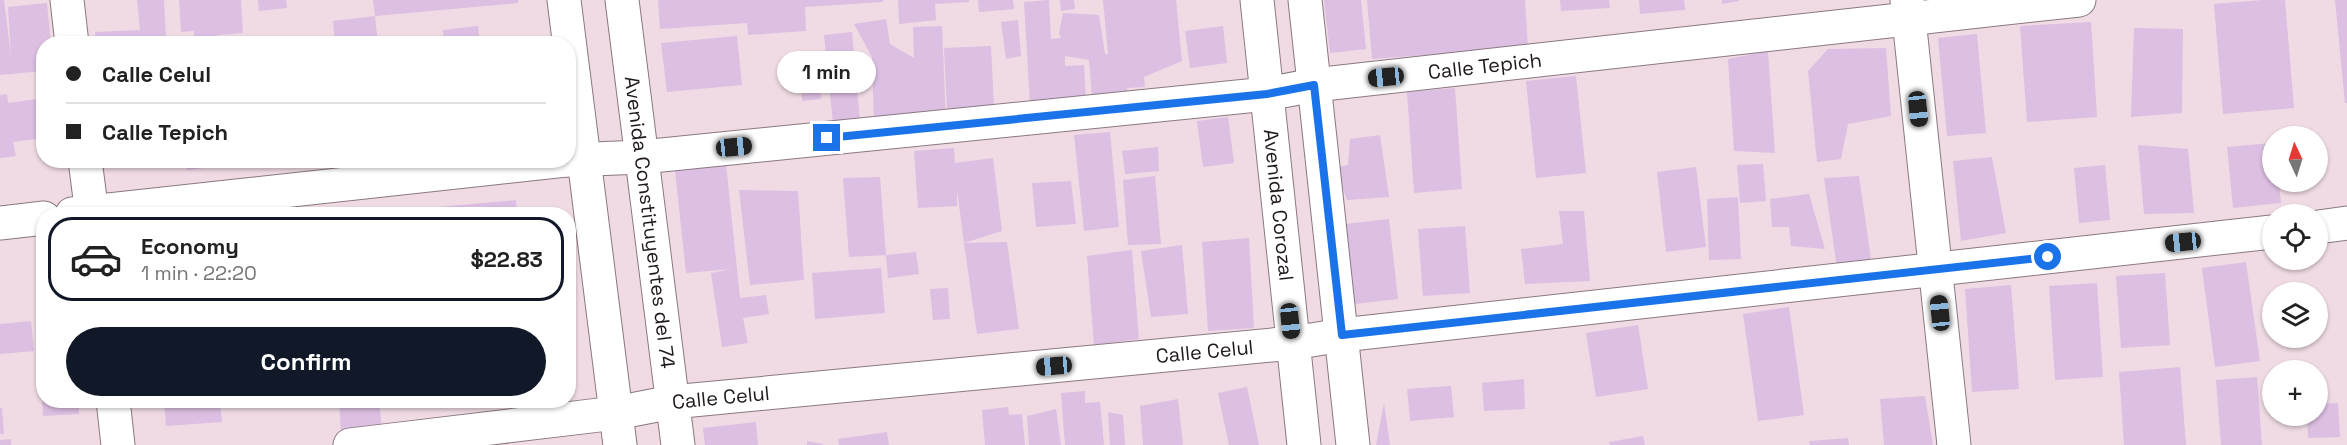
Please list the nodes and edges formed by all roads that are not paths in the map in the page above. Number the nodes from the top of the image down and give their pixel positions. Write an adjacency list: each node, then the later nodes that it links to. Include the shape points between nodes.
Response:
1 (67, 0): 8 (street)
2 (564, 0): 9 (street)
3 (622, 0): 12 (street, Avenida Constituyentes del 74)
4 (1257, 0): 11 (street, Avenida Corozal)
5 (1305, 0): 10 (street)
6 (2079, 0): 7 (street, Calle Tepich)
7 (1908, 9): 10 (street, Calle Tepich); 24 (street)
8 (71, 36)
9 (566, 36)
10 (1314, 85): 11 (street, Calle Tepich); 25 (street)
11 (1267, 94): 12 (street, Calle Tepich); 26 (street, Avenida Corozal)
12 (642, 157): 13 (street, Calle Tepich); 27 (street, Avenida Constituyentes del 74)
13 (576, 160)
14 (86, 168): 17 (street)
15 (501, 168): 18 (street, Calle Tepich)
16 (574, 168): 29 (street)
17 (85, 207)
18 (148, 207)
19 (36, 219): 20 (street)
20 (0, 223)
21 (2347, 223): 22 (street)
22 (2328, 226)
23 (2262, 233): 24 (street, Calle Celul)
24 (1935, 269): 25 (street, Calle Celul); 36 (street)
25 (1342, 335): 26 (street, Calle Celul); 35 (street)
26 (1293, 343): 27 (street, Calle Celul); 34 (street, Avenida Corozal)
27 (672, 402): 29 (street, Calle Celul); 33 (street, Avenida Constituyentes del 74)
28 (114, 408): 30 (street)
29 (616, 413): 31 (street, Calle Celul); 32 (street)
30 (118, 445)
31 (351, 445)
32 (620, 445)
33 (678, 445)
34 (1304, 445)
35 (1353, 445)
36 (1954, 445)

